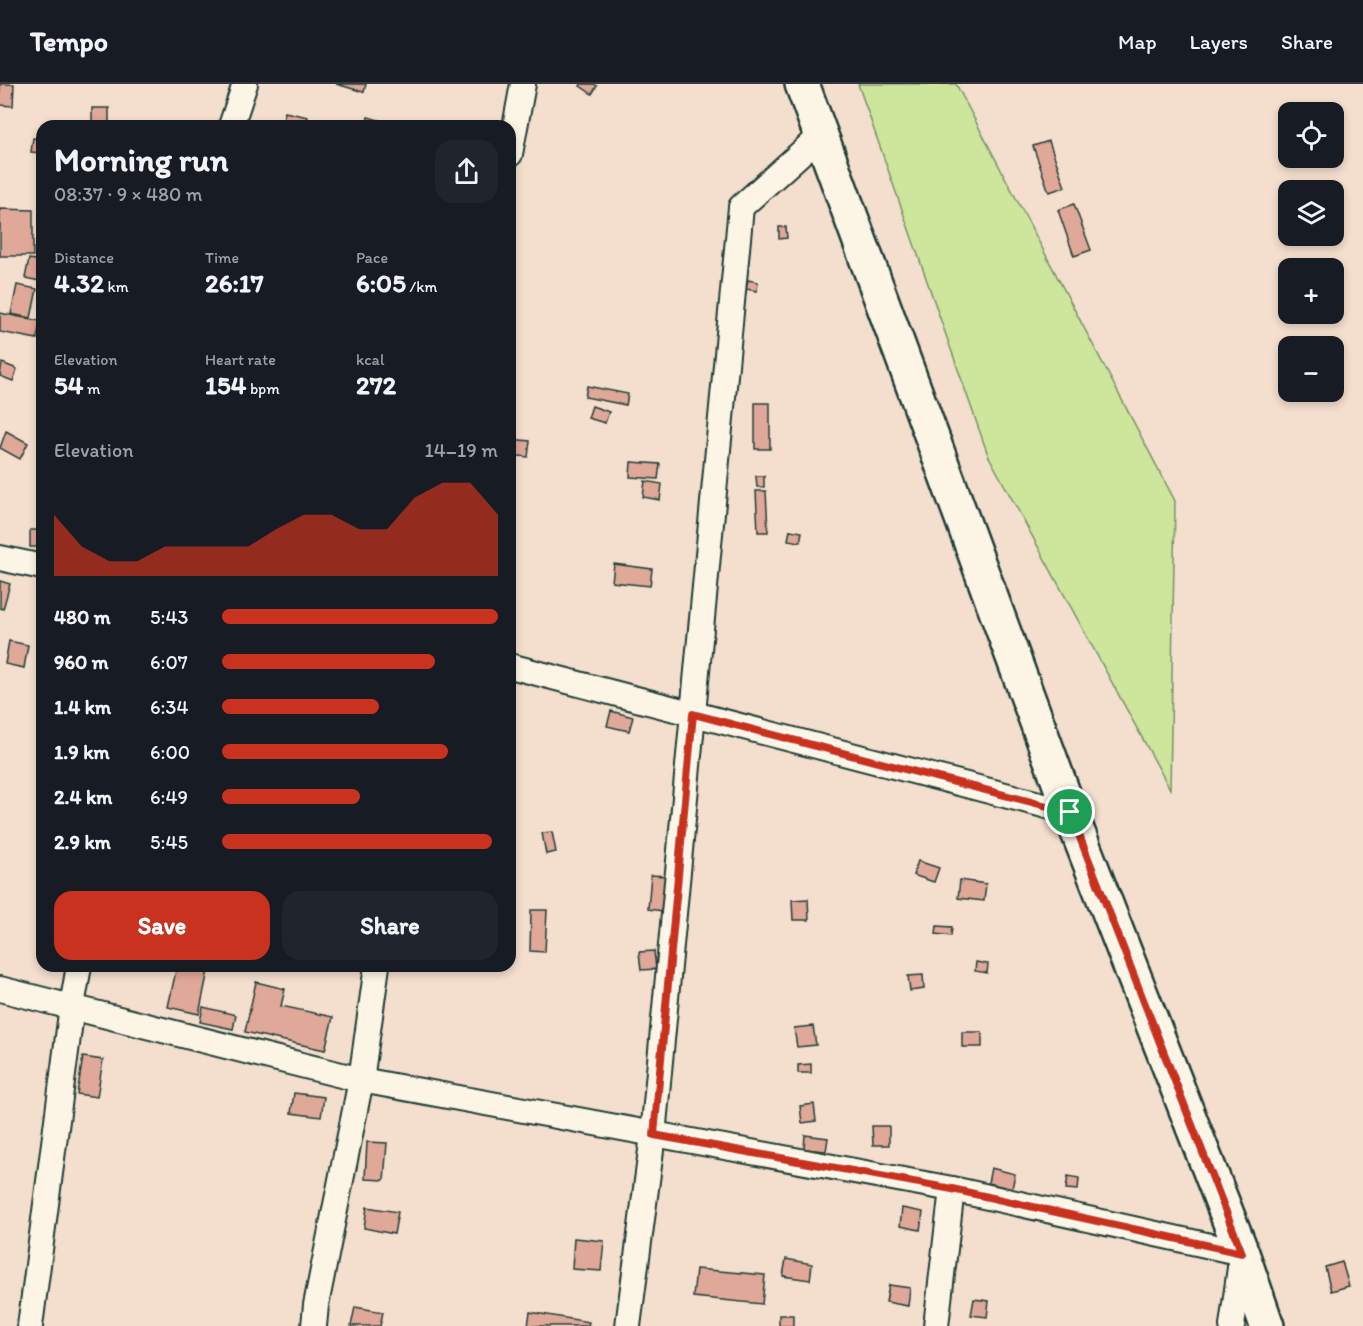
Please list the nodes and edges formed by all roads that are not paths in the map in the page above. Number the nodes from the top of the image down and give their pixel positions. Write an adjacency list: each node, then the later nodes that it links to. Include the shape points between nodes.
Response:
1 (245, 84): 4 (street)
2 (523, 84): 5 (street)
3 (802, 84): 6 (main road)
4 (233, 120)
5 (516, 122)
6 (822, 134): 10 (street, via 741,207); 11 (main road)
7 (0, 558): 8 (street)
8 (36, 566)
9 (516, 668): 10 (street)
10 (693, 714): 11 (street); 17 (street)
11 (1070, 812): 19 (main road)
12 (78, 972): 15 (street)
13 (376, 972): 16 (street)
14 (0, 989): 15 (street)
15 (72, 1006): 16 (street); 20 (street)
16 (361, 1080): 17 (street); 21 (street)
17 (654, 1135): 18 (street); 22 (street)
18 (952, 1189): 19 (street); 23 (street)
19 (1242, 1253): 24 (street); 25 (main road)
20 (30, 1326)
21 (314, 1326)
22 (628, 1326)
23 (936, 1326)
24 (1232, 1326)
25 (1267, 1326)

